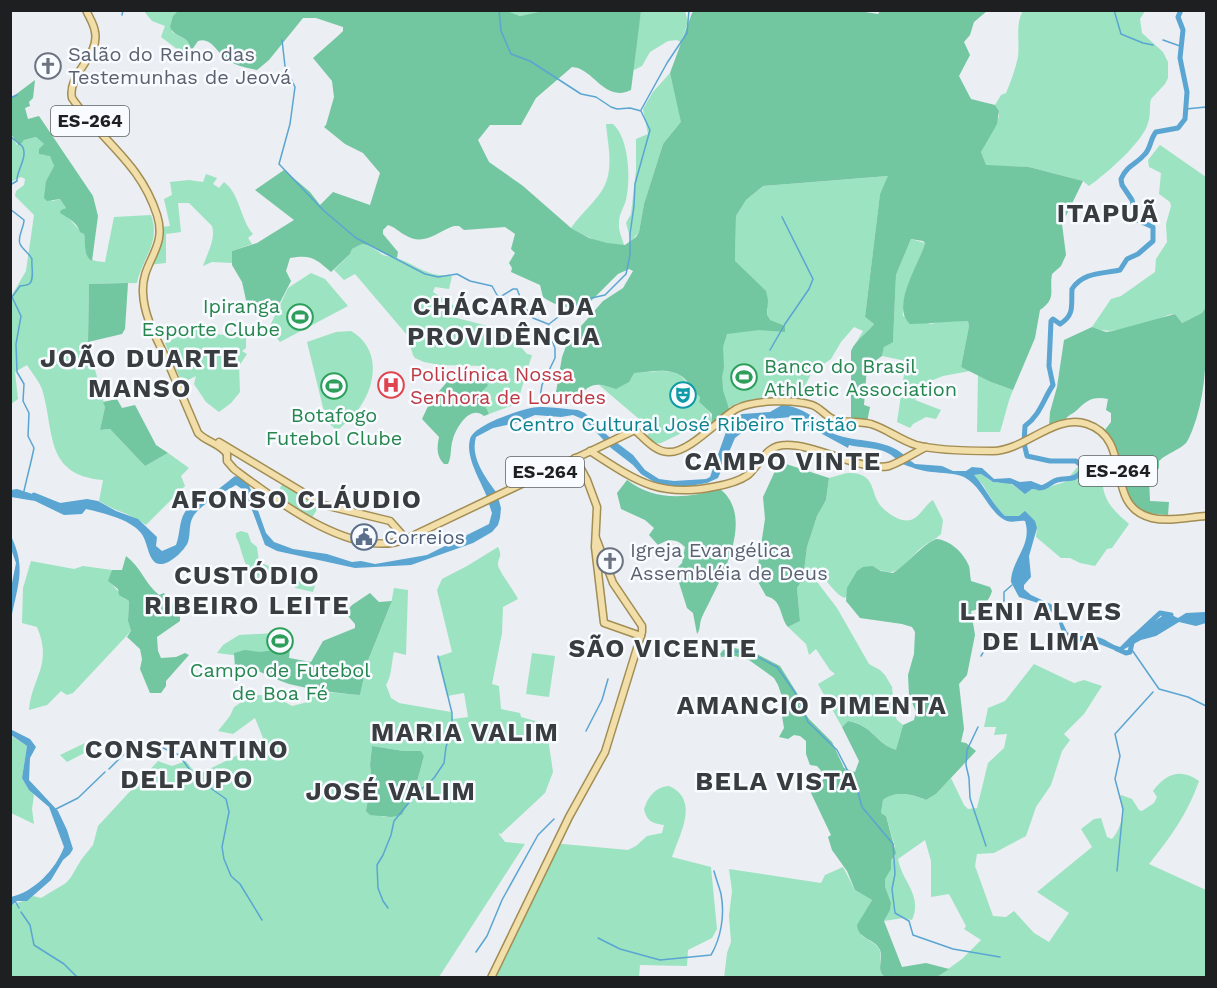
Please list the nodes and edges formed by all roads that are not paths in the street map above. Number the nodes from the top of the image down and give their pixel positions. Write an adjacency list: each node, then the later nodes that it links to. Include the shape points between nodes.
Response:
1 (86, 10): 2 (main road, ES-264, via 96,33 94,45 73,85 72,98 132,165 158,217 161,233 145,274 144,305)
2 (198, 432): 5 (main road); 6 (main road)
3 (916, 450): 4 (main road, ES-264, via 891,465 877,466 783,445 770,449 739,480 701,490 677,491 638,481); 4 (main road, ES-264, via 875,426 835,420 814,406 791,400 737,409 693,441 670,452 634,430); 8 (main road, ES-264, via 1004,450 1067,422 1082,422 1103,432 1112,445 1124,495 1139,512 1156,519)
4 (590, 451): 7 (main road, ES-264)
5 (237, 452): 6 (main road); 10 (main road, via 324,505 390,521)
6 (227, 454): 10 (main road, ES-264, via 227,462 234,469 312,523 376,543)
7 (575, 458): 9 (main road, via 597,507); 10 (main road, ES-264)
8 (1206, 516)
9 (596, 538): 11 (main road, via 613,583 642,626); 11 (main road, via 604,623)
10 (406, 539)
11 (641, 636): 12 (main road, via 604,752)
12 (491, 978)

